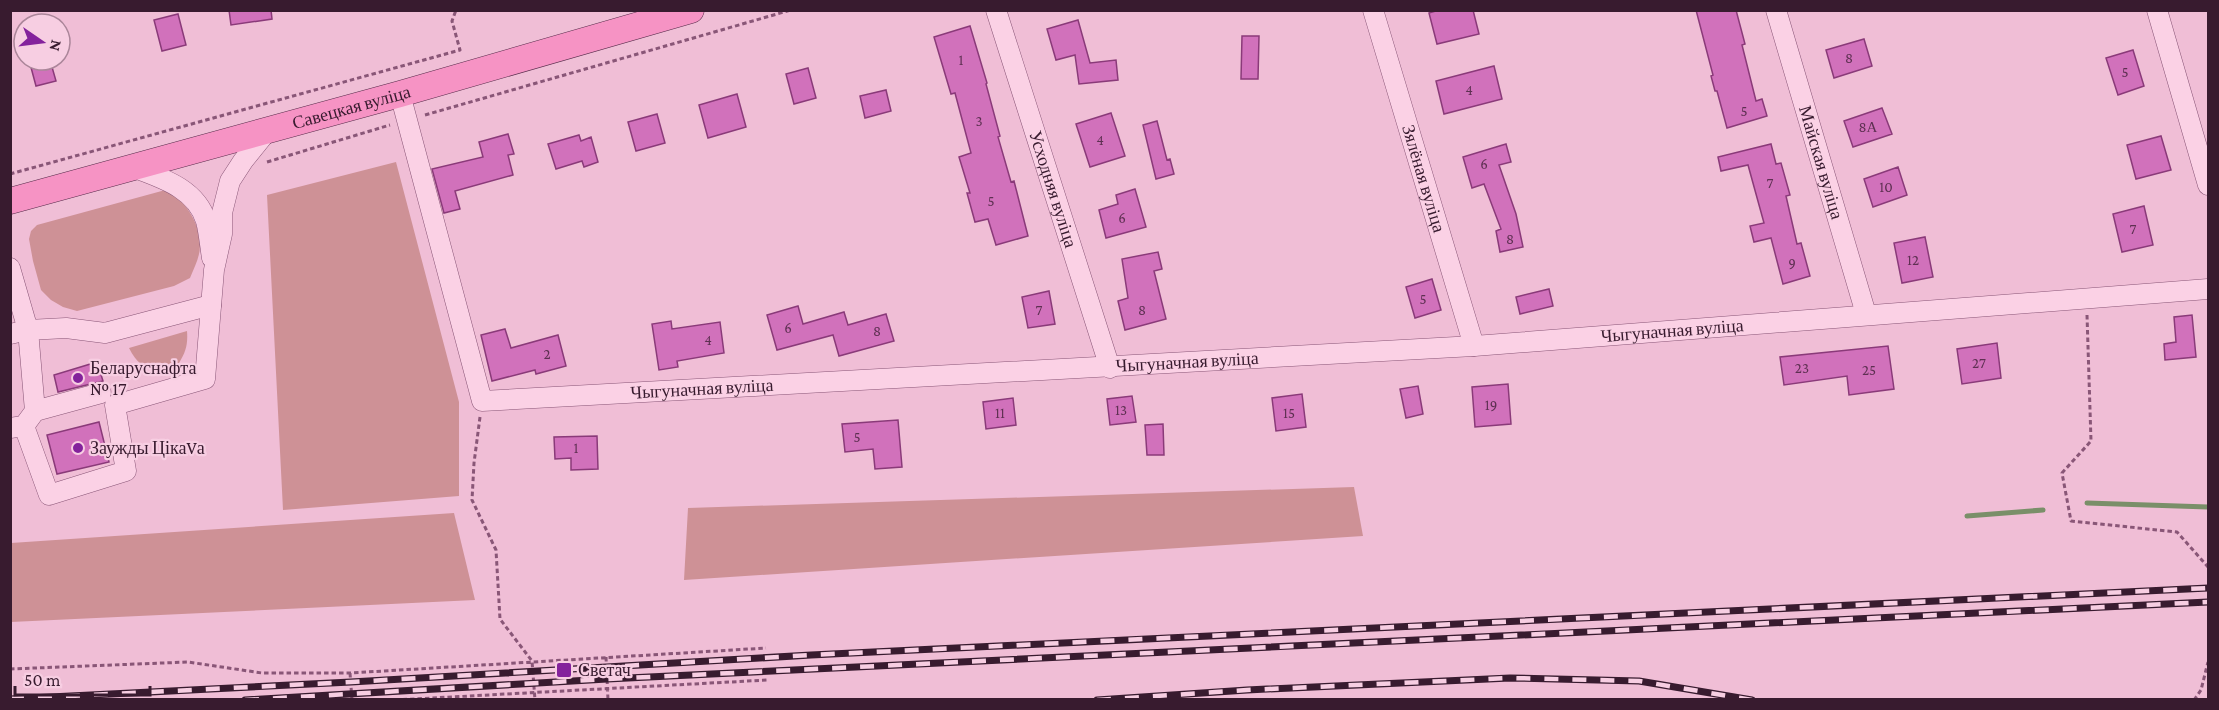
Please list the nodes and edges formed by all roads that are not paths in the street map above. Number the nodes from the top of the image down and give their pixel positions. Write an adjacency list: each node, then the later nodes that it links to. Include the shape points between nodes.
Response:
1 (691, 10): 6 (main road, Савецкая вуліца)
2 (996, 10): 18 (street, Усходняя вуліца)
3 (1373, 10): 17 (street, Зялёная вуліца)
4 (1776, 10): 15 (street, Майская вуліца)
5 (2157, 10): 9 (street)
6 (400, 94): 7 (main road, Савецкая вуліца); 18 (street, Чыгуначная вуліца, via 482,401)
7 (268, 130): 8 (main road, Савецкая вуліца); 12 (street, via 230,181)
8 (132, 167): 10 (main road, Савецкая вуліца); 12 (street, via 169,181 197,204 206,220)
9 (2208, 185)
10 (10, 201)
11 (10, 268): 16 (street)
12 (214, 270): 14 (street)
13 (2208, 289): 15 (street, Чыгуначная вуліца)
14 (211, 305): 16 (street, via 105,333 66,328); 19 (street, via 205,379)
15 (1866, 314): 17 (street, Чыгуначная вуліца)
16 (19, 332): 20 (street)
17 (1474, 346): 18 (street, Чыгуначная вуліца)
18 (1110, 368)
19 (108, 399): 20 (street); 20 (street, via 126,471 49,495)
20 (23, 422)

